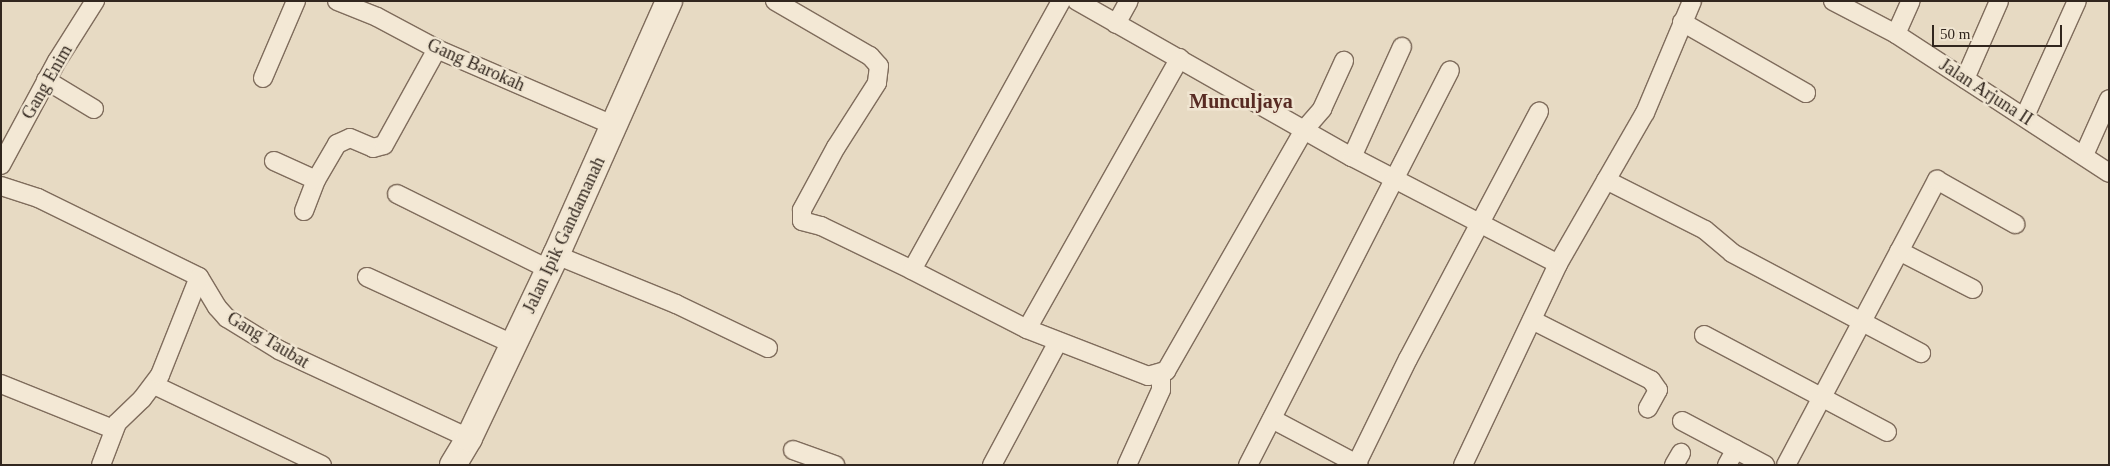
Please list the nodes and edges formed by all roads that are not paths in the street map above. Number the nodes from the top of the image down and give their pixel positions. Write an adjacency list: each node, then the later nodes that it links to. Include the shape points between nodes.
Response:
1 (95, 1): 24 (street, Gang Enim)
2 (296, 1): 22 (street)
3 (337, 1): 18 (street, Gang Barokah, via 377,17)
4 (669, 1): 30 (street, Jalan Ipik Gandamanah)
5 (775, 1): 48 (street, via 870,56 879,66 877,83 836,147 802,210 802,221 821,226)
6 (1061, 1): 48 (street)
7 (1077, 1): 15 (street)
8 (1129, 1): 15 (street)
9 (1692, 1): 14 (street)
10 (1833, 1): 16 (street, Jalan Arjuna II)
11 (1911, 1): 16 (street)
12 (1999, 1): 23 (street)
13 (2077, 1): 29 (street)
14 (1682, 22): 25 (street); 39 (street, via 1645,113)
15 (1116, 24): 19 (street)
16 (1896, 34): 23 (street, Jalan Arjuna II)
17 (1402, 47): 33 (street)
18 (437, 49): 30 (street, Gang Barokah); 38 (street, via 384,145 373,148 356,140 343,139)
19 (1180, 58): 31 (street); 54 (street)
20 (1344, 61): 31 (street, via 1322,109)
21 (1450, 71): 37 (street)
22 (263, 78)
23 (1965, 78): 29 (street, Jalan Arjuna II)
24 (46, 80): 27 (street); 35 (street, Gang Enim)
25 (1806, 93)
26 (2109, 99): 32 (street)
27 (94, 109)
28 (1539, 112): 43 (street)
29 (2025, 116): 32 (street, Jalan Arjuna II)
30 (615, 126): 46 (street, Jalan Ipik Gandamanah)
31 (1304, 130): 33 (street); 60 (street)
32 (2084, 156): 36 (street, Jalan Arjuna II)
33 (1352, 157): 37 (street)
34 (274, 160): 38 (street)
35 (1, 165)
36 (2109, 174)
37 (1394, 179): 43 (street); 65 (street)
38 (316, 180): 42 (street)
39 (1606, 180): 47 (street); 53 (street, via 1705,230 1732,252)
40 (1, 186): 49 (street, via 38,198)
41 (397, 194): 46 (street)
42 (304, 211)
43 (1480, 222): 47 (street); 72 (street)
44 (2014, 224): 45 (street, via 1937,180)
45 (1899, 251): 51 (street); 53 (street)
46 (552, 262): 57 (street, Jalan Ipik Gandamanah); 58 (street, via 632,285)
47 (1558, 264): 52 (street)
48 (912, 270): 54 (street)
49 (199, 277): 62 (street); 69 (street, Gang Taubat, via 216,307 271,345 322,372)
50 (367, 277): 57 (street)
51 (1973, 290)
52 (1532, 320): 64 (street, via 1651,380 1658,390); 80 (street)
53 (1862, 322): 59 (street); 63 (street)
54 (1027, 329): 56 (street)
55 (1704, 335): 63 (street)
56 (1058, 342): 60 (street, via 1148,376); 77 (street)
57 (513, 344): 69 (street, Jalan Ipik Gandamanah)
58 (768, 348)
59 (1921, 353)
60 (1160, 375): 78 (street, via 1161,390)
61 (1, 384): 67 (street)
62 (154, 385): 67 (street); 74 (street)
63 (1822, 397): 68 (street); 83 (street)
64 (1648, 408)
65 (1272, 419): 72 (street); 79 (street)
66 (1682, 421): 70 (street)
67 (113, 429): 73 (street)
68 (1888, 432)
69 (469, 438): 75 (street, Jalan Ipik Gandamanah)
70 (1736, 449): 81 (street); 82 (street)
71 (793, 450): 76 (street)
72 (1357, 464)
73 (101, 465)
74 (322, 465)
75 (453, 465)
76 (834, 465)
77 (992, 465)
78 (1127, 465)
79 (1248, 465)
80 (1463, 465)
81 (1727, 465)
82 (1766, 465)
83 (1786, 465)

